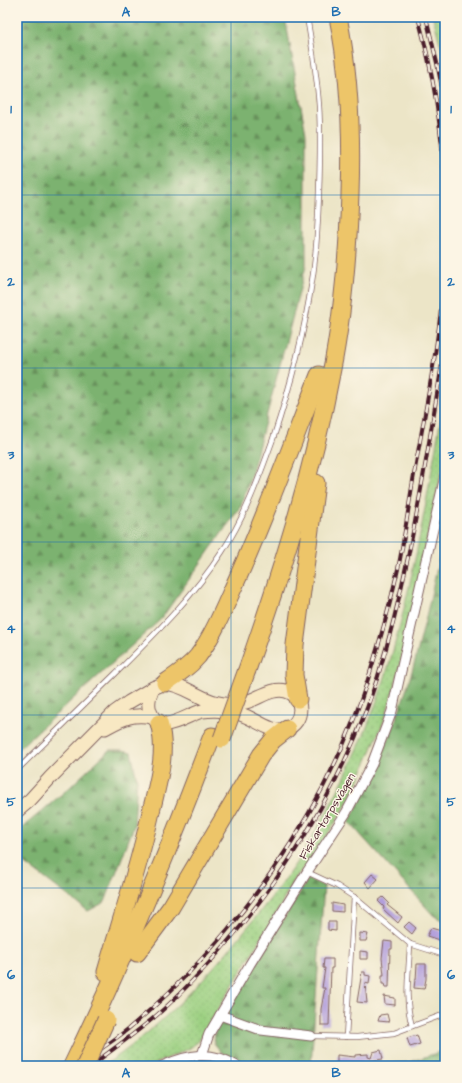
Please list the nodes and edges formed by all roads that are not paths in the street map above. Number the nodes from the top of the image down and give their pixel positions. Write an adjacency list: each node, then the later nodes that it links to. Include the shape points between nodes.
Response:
1 (307, 17): 14 (lane, via 319,106 320,178 316,250 295,368 248,506 222,552 177,611)
2 (327, 17): 4 (highway, via 336,85 340,175 334,273)
3 (338, 17): 5 (highway, via 350,112 350,219 340,320)
4 (319, 375): 7 (highway, via 304,446 256,611); 8 (highway, via 260,527 209,638 190,665)
5 (325, 405): 7 (highway, via 294,528); 9 (highway, via 295,645 294,675)
6 (445, 476): 18 (street, Fiskartorpsvägen, via 392,711 361,786)
7 (242, 670): 13 (highway, bridge)
8 (159, 686): 9 (main road, via 180,685 211,702 225,704 246,702 280,690 292,693); 10 (main road, via 148,701); 12 (main road, via 115,712)
9 (298, 699): 11 (main road, via 299,714 296,721)
10 (155, 720): 11 (main road, via 170,724 202,712 222,711 240,713 271,730); 12 (main road, via 142,715 130,716); 26 (highway, via 162,732 163,748 154,802)
11 (287, 729): 21 (highway, via 265,750 171,907)
12 (95, 733): 15 (main road)
13 (217, 737): 21 (highway); 26 (highway)
14 (17, 770)
15 (50, 778): 16 (main road); 17 (main road)
16 (17, 802)
17 (17, 811)
18 (307, 872): 19 (lane); 24 (street, Fiskartorpsvägen)
19 (354, 897): 20 (lane); 28 (lane)
20 (410, 944): 22 (lane); 25 (lane, via 407,1001)
21 (137, 953): 31 (highway, bridge)
22 (445, 955)
23 (445, 1014): 25 (lane)
24 (220, 1015): 27 (street, via 261,1030); 29 (street, Fiskartorpsvägen, via 209,1034)
25 (412, 1026): 28 (lane, via 372,1036)
26 (86, 1036): 30 (highway)
27 (311, 1036): 28 (lane)
28 (346, 1037)
29 (202, 1054): 32 (street, via 181,1058); 33 (street, via 218,1057)
30 (72, 1066)
31 (85, 1066)
32 (162, 1066)
33 (237, 1066)

